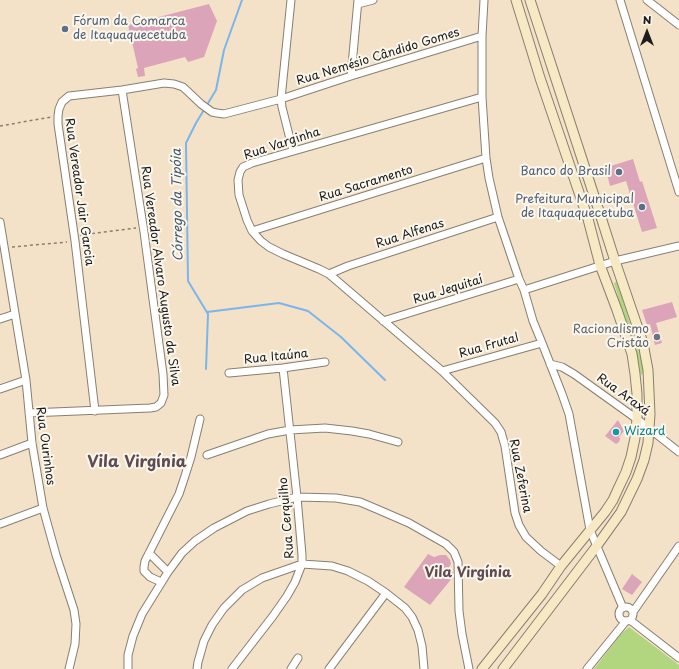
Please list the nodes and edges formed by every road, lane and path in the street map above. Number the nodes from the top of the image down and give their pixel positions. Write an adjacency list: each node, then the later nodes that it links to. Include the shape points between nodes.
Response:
1 (291, 0): 14 (street)
2 (373, 0): 8 (street)
3 (484, 0): 10 (street)
4 (516, 0): 17 (main road)
5 (530, 0): 15 (main road)
6 (620, 0): 22 (street)
7 (646, 0): 9 (street)
8 (358, 2): 11 (street)
9 (679, 25)
10 (482, 36): 11 (street, Rua Nemésio Cândido Gomes); 13 (street)
11 (351, 76): 14 (street, Rua Nemésio Cândido Gomes)
12 (122, 90): 16 (street, Rua Vereador Jair Garcia, via 164,83 174,84 183,88); 18 (street, Rua Vereador Jair Garcia, via 69,96 62,102); 25 (street, Rua Vereador Alvaro Augusto da Silva)
13 (482, 97): 20 (street, Rua Varginha); 21 (street)
14 (281, 99): 16 (street, Rua Nemésio Cândido Gomes, via 224,114); 20 (street)
15 (566, 109): 17 (main road); 30 (main road)
16 (212, 112)
17 (552, 112): 31 (main road, via 588,218)
18 (58, 116): 19 (path); 27 (street, Rua Vereador Jair Garcia)
19 (0, 126)
20 (293, 151): 26 (street, Rua Varginha, via 243,166 238,180 239,195)
21 (486, 158): 23 (street); 26 (street, Rua Sacramento)
22 (679, 192)
23 (498, 217): 32 (street, Rua Alfenas); 33 (street)
24 (0, 222): 29 (street, Rua Ourinhos)
25 (143, 227): 27 (path); 46 (street, Rua Vereador Alvaro Augusto da Silva, via 164,395 156,407)
26 (252, 231): 32 (street, Rua Varginha, via 269,247)
27 (75, 239): 29 (path); 46 (street, Rua Vereador Jair Garcia)
28 (679, 246): 30 (street)
29 (2, 248): 35 (street, Rua Ourinhos)
30 (614, 261): 31 (street); 50 (main road, via 643,343 648,370)
31 (600, 265): 34 (street); 49 (main road, via 632,354)
32 (329, 274): 37 (street, Rua Varginha)
33 (519, 279): 34 (street); 37 (street, Rua Jequitaí)
34 (524, 290): 38 (street)
35 (15, 314): 36 (street); 44 (street, Rua Ourinhos)
36 (0, 319)
37 (383, 321): 42 (street, Rua Varginha)
38 (542, 343): 40 (street); 42 (street, Rua Frutal)
39 (325, 362): 41 (street, Rua Itaúna)
40 (550, 364): 49 (street, Rua Araxá, via 574,374); 60 (street, via 569,414)
41 (283, 368): 43 (street, Rua Itaúna); 51 (street, Rua Cerquilho)
42 (442, 371): 65 (street, Rua Zeferina, via 501,432 519,525 526,537)
43 (229, 373)
44 (26, 380): 45 (street); 47 (street, Rua Ourinhos)
45 (0, 388)
46 (95, 411): 47 (street, Rua Vereador Alvaro Augusto da Silva)
47 (29, 413): 53 (street, Rua Ourinhos)
48 (200, 419): 63 (street, via 179,494)
49 (637, 419): 50 (street, Rua Araxá); 60 (main road, via 626,472 613,500)
50 (649, 428): 54 (street, Rua Araxá); 62 (main road, via 648,443 637,479 621,512)
51 (290, 430): 52 (street, via 324,428 352,431); 56 (street, via 268,434); 57 (street, Rua Cerquilho)
52 (398, 442)
53 (32, 443): 55 (street); 58 (street, Rua Ourinhos)
54 (679, 452)
55 (0, 455)
56 (207, 455)
57 (297, 497): 64 (street, Rua Cerquilho); 66 (street, via 248,511 214,528 182,553); 81 (street, via 336,498 360,502 409,523 446,544 454,552 458,562 459,611)
58 (43, 508): 59 (street); 74 (street, Rua Ourinhos, via 74,610 75,644)
59 (0, 524)
60 (590, 530): 62 (street); 65 (main road)
61 (679, 546): 70 (street)
62 (596, 547): 69 (street); 83 (main road)
63 (149, 553): 66 (street); 67 (street, via 144,572)
64 (302, 564): 68 (street, via 332,566 348,571); 76 (street, via 262,578 242,590 212,625 204,641); 77 (street, Rua Cerquilho, via 287,596)
65 (561, 566): 82 (main road)
66 (168, 572): 67 (street)
67 (161, 582): 75 (street, via 142,614 133,636 128,655)
68 (386, 593): 79 (street); 80 (street, via 412,617 422,646)
69 (623, 608): 70 (street, via 630,608); 71 (street, via 620,615 622,619)
70 (633, 612): 71 (street, via 633,616)
71 (628, 620): 73 (street); 84 (street)
72 (298, 658): 78 (street)
73 (679, 658)
74 (69, 669)
75 (128, 669)
76 (197, 669)
77 (232, 669)
78 (291, 669)
79 (329, 669)
80 (424, 669)
81 (469, 669)
82 (482, 669)
83 (503, 669)
84 (587, 669)

